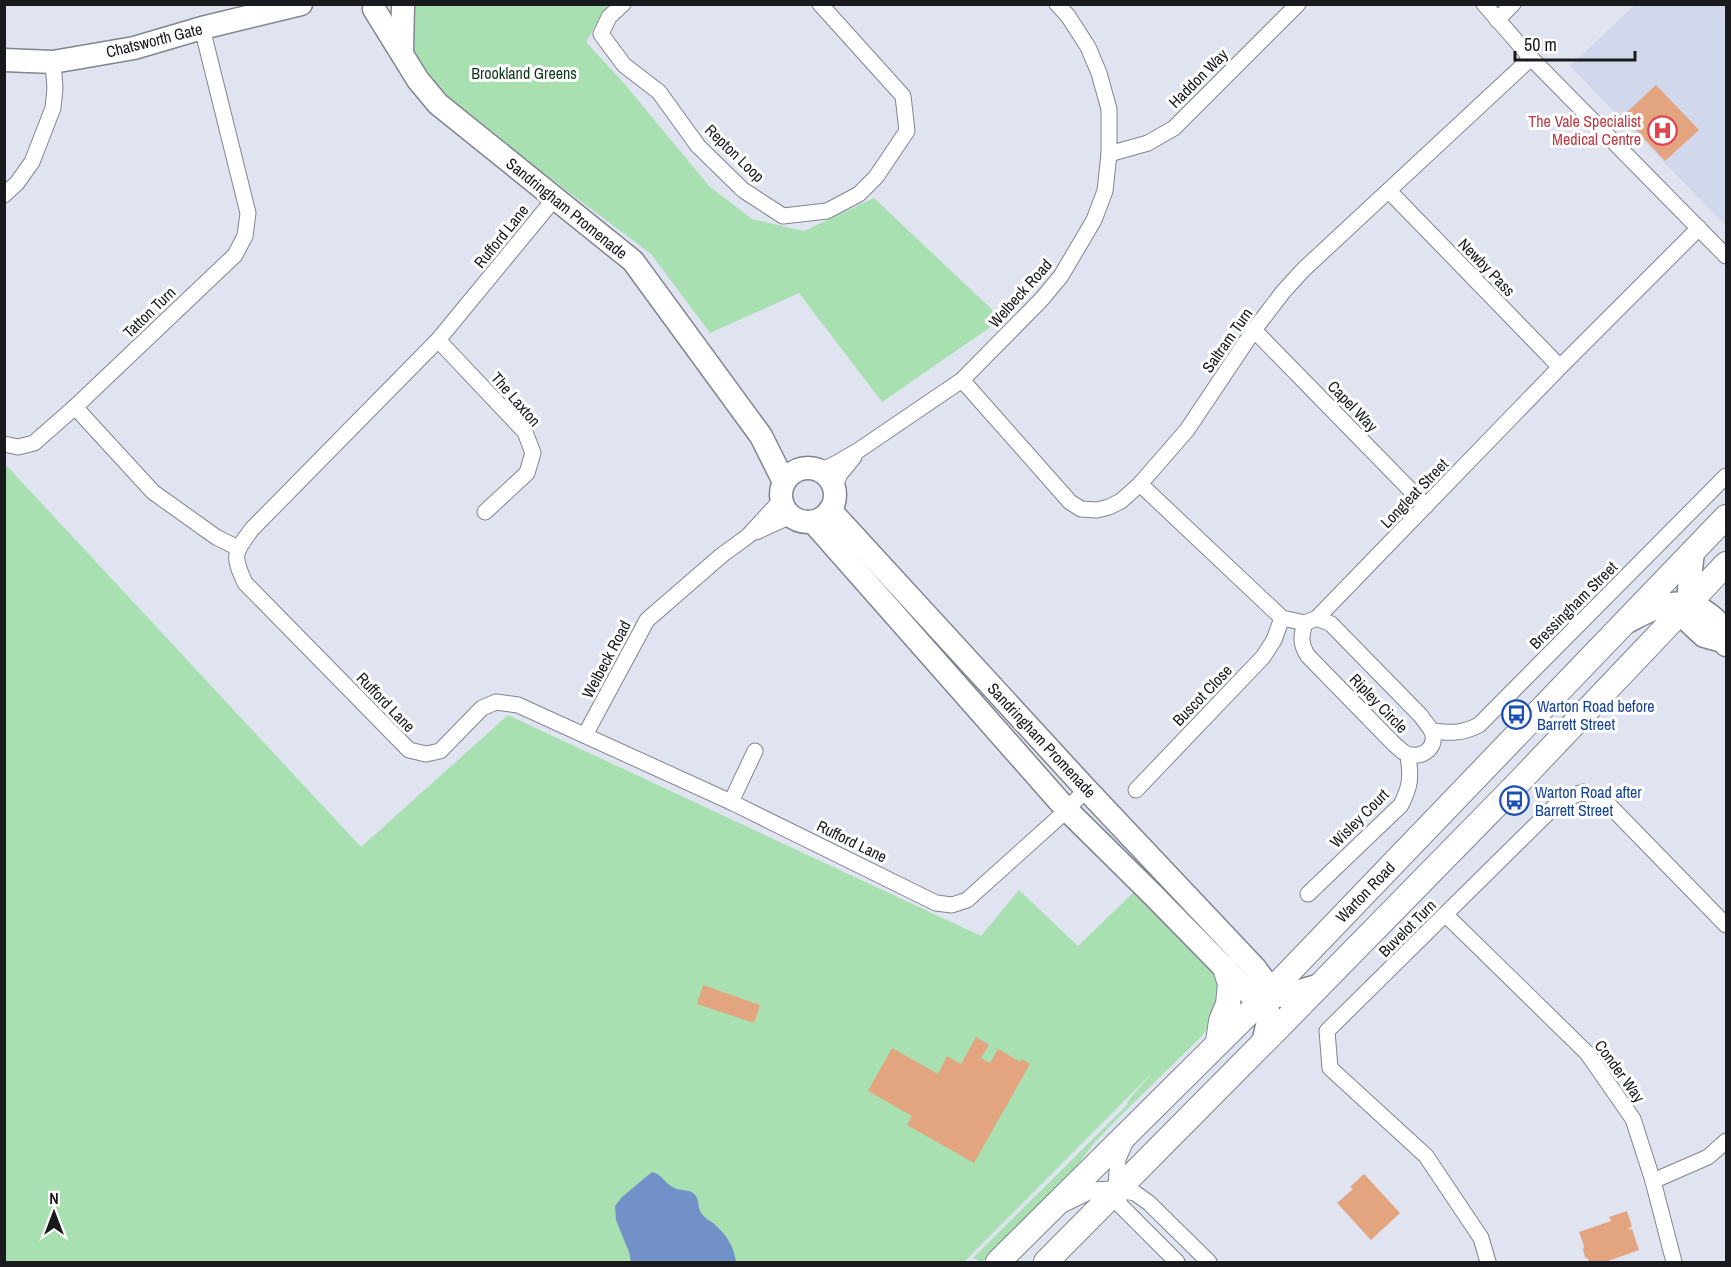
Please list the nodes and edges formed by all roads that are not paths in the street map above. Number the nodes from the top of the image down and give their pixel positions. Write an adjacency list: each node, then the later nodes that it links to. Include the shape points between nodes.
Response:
1 (301, 4): 12 (street, Chatsworth Gate)
2 (398, 4): 10 (street, via 388,10)
3 (403, 4): 13 (street)
4 (623, 4): 5 (street, Repton Loop, via 609,17 601,34 618,58 659,92 698,146 742,190 783,216 827,211 859,194 876,177 907,131 903,96)
5 (820, 4)
6 (1057, 4): 17 (street, Welbeck Road, via 1088,47 1099,73 1109,109)
7 (1298, 4): 17 (street, Haddon Way, via 1174,128 1148,143)
8 (1484, 4): 11 (street)
9 (1513, 4): 11 (street)
10 (371, 7): 13 (street, Sandringham Promenade)
11 (1497, 20): 14 (street)
12 (202, 28): 16 (street, Chatsworth Gate, via 134,48); 27 (street, Tatton Turn, via 248,213 245,236 235,255)
13 (402, 52): 20 (street, Sandringham Promenade, via 438,104)
14 (1531, 58): 18 (street, Saltram Turn); 21 (street)
15 (4, 60): 16 (street, Chatsworth Gate)
16 (53, 62): 19 (street, via 52,108 32,162)
17 (1109, 154): 26 (street, Welbeck Road, via 1105,191 1094,220 1061,276)
18 (1389, 191): 23 (street, Saltram Turn, via 1303,270); 25 (street, Newby Pass)
19 (4, 195)
20 (555, 198): 24 (street, Rufford Lane); 32 (street, Sandringham Promenade, via 633,261)
21 (1700, 228): 22 (street); 25 (street, Longleat Street)
22 (1726, 256)
23 (1254, 330): 31 (street, Saltram Turn, via 1186,430); 33 (street, Capel Way)
24 (438, 340): 34 (street, The Laxton, via 525,432 533,453 526,473); 37 (street, Rufford Lane, via 252,529)
25 (1560, 368): 33 (street, Longleat Street)
26 (962, 380): 29 (street, Welbeck Road); 31 (street, Saltram Turn, via 1070,502 1081,509 1109,507)
27 (75, 407): 28 (street, Tatton Turn, via 34,443 18,447); 37 (street, via 153,492)
28 (4, 444)
29 (859, 450): 32 (street, Welbeck Road); 32 (street, Welbeck Road, via 840,474)
30 (1726, 476): 45 (street, Bressingham Street, via 1479,725 1467,732)
31 (1140, 484): 41 (street)
32 (802, 487): 35 (street, via 834,503); 35 (street, via 797,520); 46 (street, Welbeck Road, via 647,620)
33 (1426, 506): 42 (street, Longleat Street)
34 (485, 512)
35 (822, 516): 49 (street, Sandringham Promenade); 52 (street, Sandringham Promenade)
36 (1726, 516): 38 (main road, Warton Road)
37 (238, 548): 46 (street, Rufford Lane, via 236,564 245,584 409,750 426,754 440,751 482,708 496,702 518,705)
38 (1693, 551): 40 (street); 43 (main road, Warton Road)
39 (1726, 564): 40 (main road, Warton Road)
40 (1689, 603): 43 (street, via 1652,609); 44 (street, via 1689,622 1704,636); 57 (main road, Warton Road)
41 (1282, 618): 42 (street); 50 (street, Buscot Close, via 1263,657)
42 (1311, 620): 45 (street, Ripley Circle, via 1331,624); 48 (street, Ripley Circle, via 1301,635 1308,656)
43 (1623, 625): 58 (main road, Warton Road)
44 (1724, 643)
45 (1432, 731): 48 (street, Ripley Circle, via 1429,750 1421,755)
46 (585, 735): 51 (street, Rufford Lane)
47 (755, 751): 51 (street)
48 (1408, 755): 53 (street, Wisley Court, via 1409,788 1401,804)
49 (1086, 789): 52 (street, Rufford Lane); 58 (street, Sandringham Promenade, via 1255,968 1263,979)
50 (1136, 790)
51 (731, 802): 52 (street, Rufford Lane, via 936,903 952,905 967,900)
52 (1067, 810): 56 (street, Sandringham Promenade)
53 (1308, 894)
54 (1446, 915): 55 (street, Buvelot Turn, via 1560,801 1583,792 1609,805); 63 (street, Conder Way, via 1587,1053 1633,1119); 70 (street, Buvelot Turn, via 1327,1031 1330,1068 1426,1156 1481,1238)
55 (1726, 925)
56 (1225, 968): 58 (street, Sandringham Promenade, via 1252,996); 59 (main road, via 1230,984)
57 (1320, 985): 58 (street, via 1283,996); 60 (main road, Warton Road)
58 (1266, 996): 59 (main road, Warton Road); 60 (street, via 1269,1017)
59 (1218, 1042): 61 (main road, Warton Road)
60 (1263, 1043): 64 (main road, Warton Road)
61 (1131, 1130): 64 (street, via 1118,1159); 65 (main road, Warton Road)
62 (1726, 1141): 63 (street, via 1708,1157)
63 (1653, 1181): 71 (street, Conder Way)
64 (1117, 1190): 65 (street, via 1093,1190); 67 (main road, Warton Road); 68 (street, via 1120,1205); 69 (street, via 1142,1196)
65 (1046, 1215): 66 (main road, Warton Road)
66 (998, 1263)
67 (1046, 1263)
68 (1177, 1263)
69 (1209, 1263)
70 (1488, 1263)
71 (1674, 1263)

